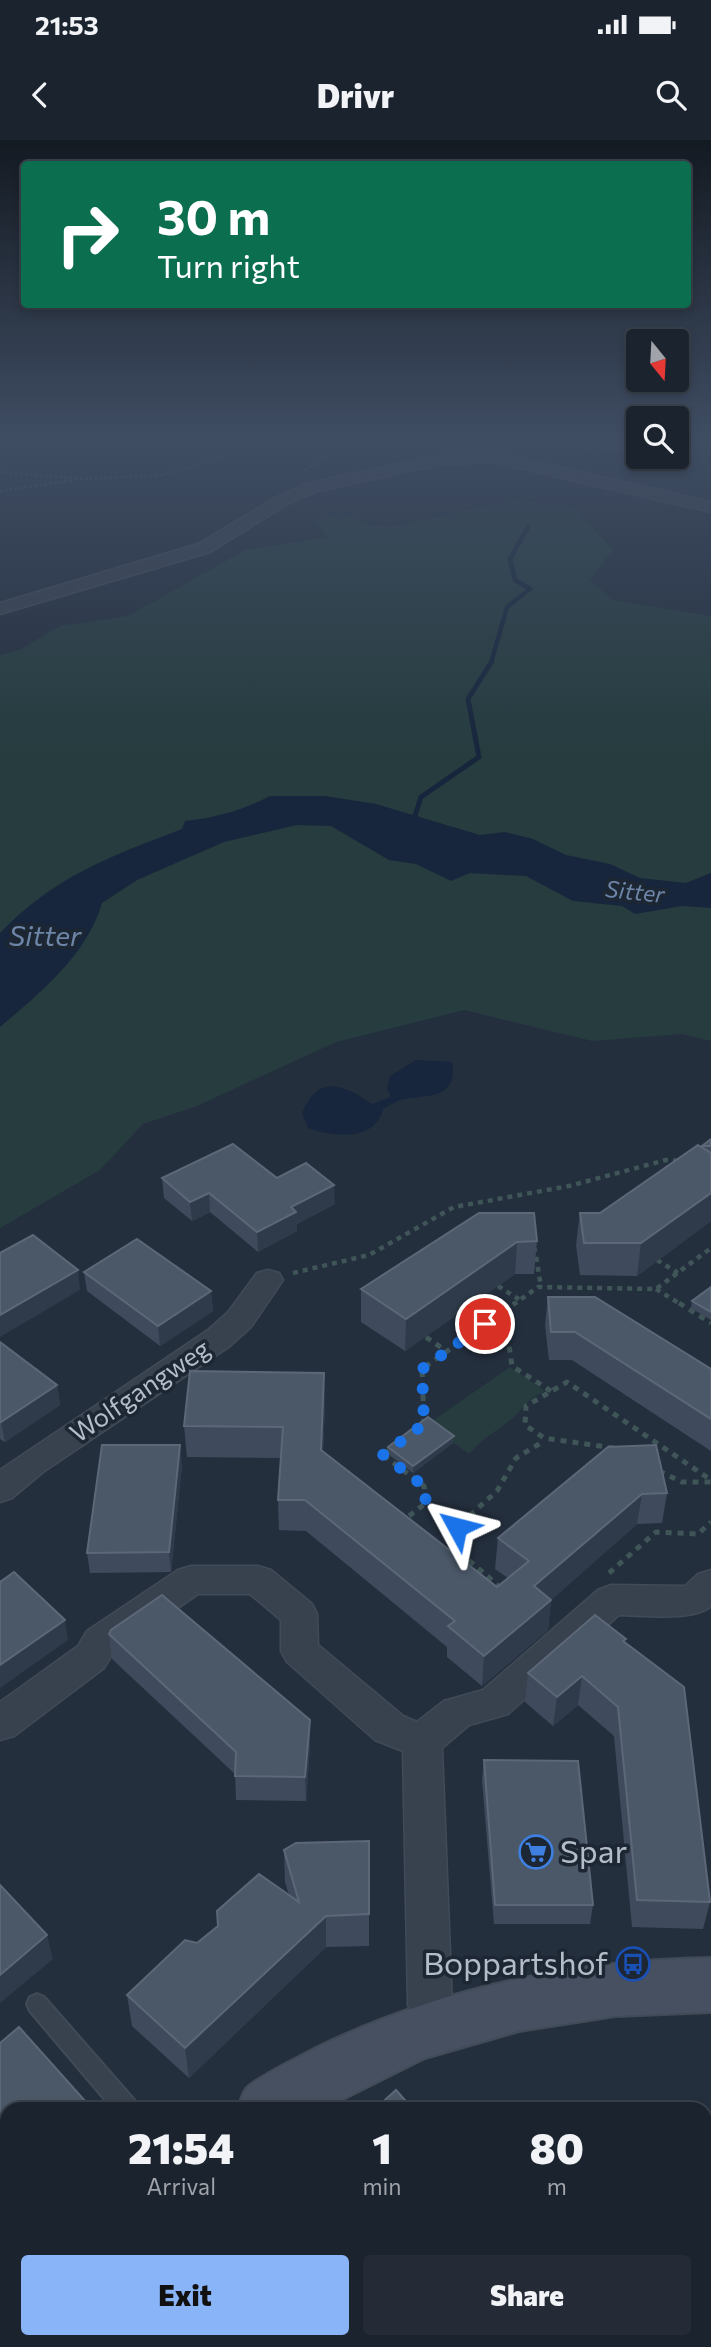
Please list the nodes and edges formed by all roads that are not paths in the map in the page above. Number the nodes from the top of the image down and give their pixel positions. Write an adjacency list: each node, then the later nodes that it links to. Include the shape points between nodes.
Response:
1 (212, 543): 2 (street)
2 (0, 609)
3 (268, 1280): 4 (street, Wolfgangweg, via 219,1338 31,1463)
4 (0, 1489)
5 (711, 1584): 7 (street, via 693,1601 611,1600 494,1703 458,1712)
6 (0, 1724): 7 (street, via 92,1657 100,1642 191,1580 258,1580 299,1614 300,1651 390,1728)
7 (422, 1741): 10 (street, via 430,2005)
8 (711, 1985): 10 (street, via 599,1990 529,2001)
9 (37, 2004): 11 (lane)
10 (438, 2027): 12 (street, via 338,2068)
11 (121, 2102)
12 (279, 2102)

